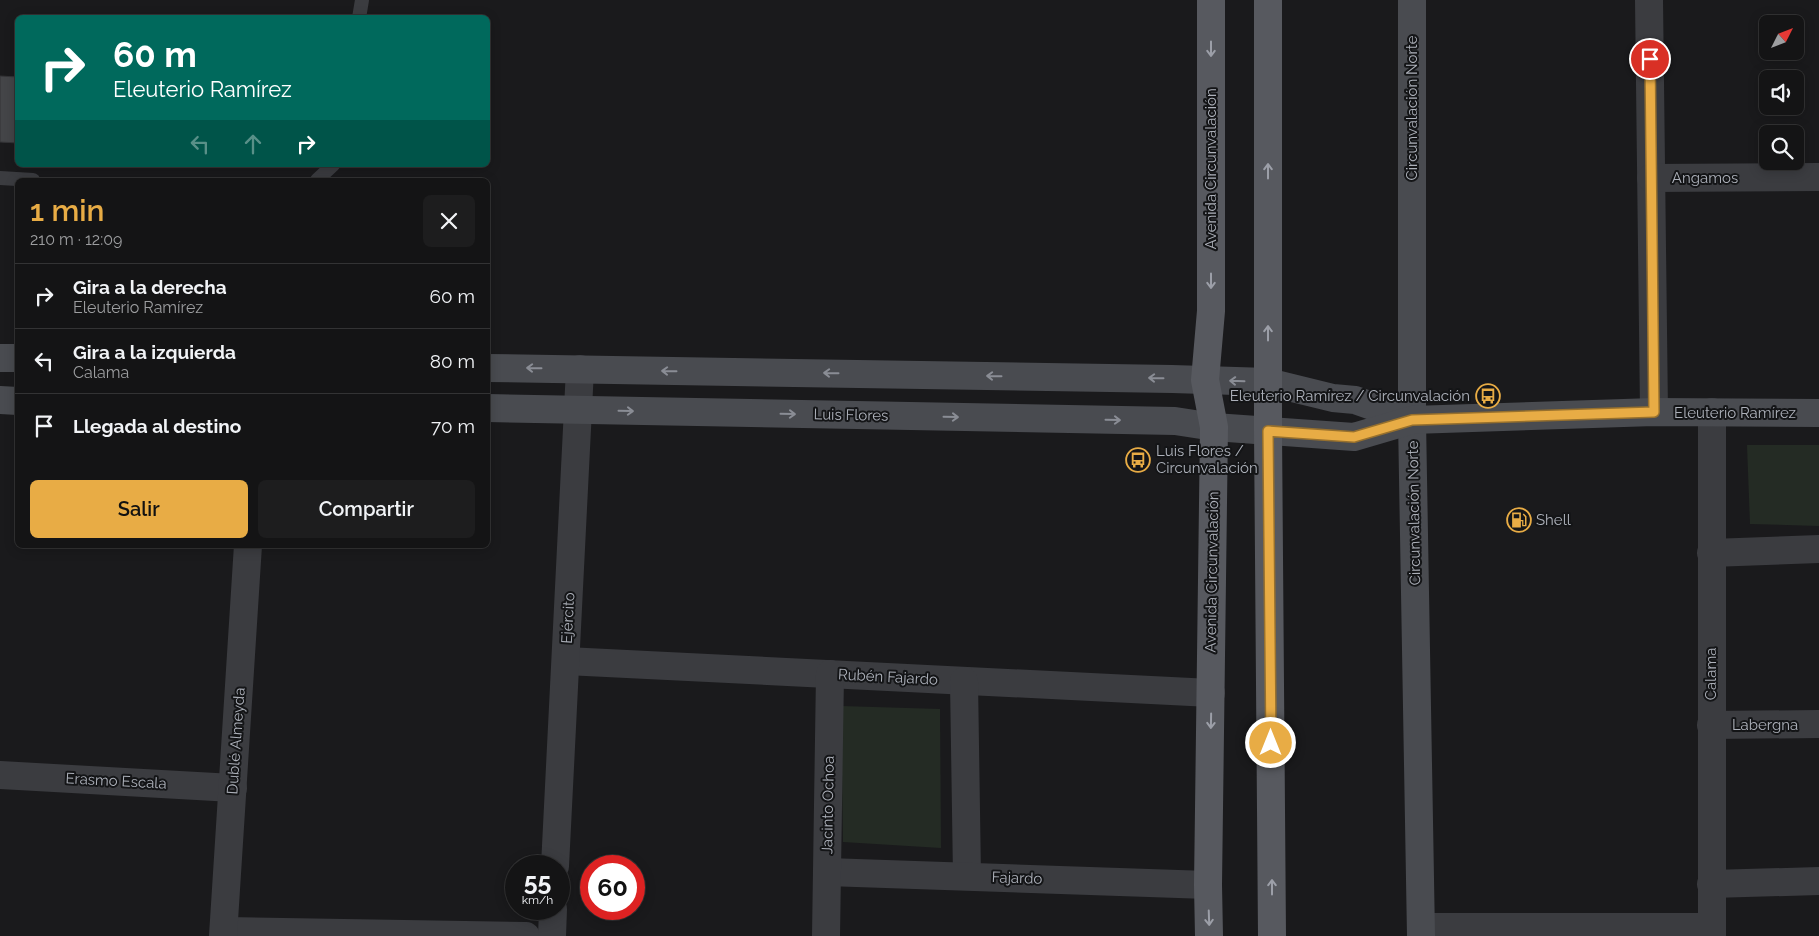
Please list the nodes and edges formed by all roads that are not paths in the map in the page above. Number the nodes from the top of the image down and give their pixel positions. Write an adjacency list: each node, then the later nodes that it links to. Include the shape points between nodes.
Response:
1 (362, 0): 6 (lane)
2 (1211, 0): 17 (main road, Avenida Circunvalación, one-way to 17, via 1211,311)
3 (1268, 0): 18 (main road, one-way to 3)
4 (1412, 0): 26 (main road, Circunvalación Norte)
5 (1649, 0): 11 (street)
6 (360, 15)
7 (331, 167): 10 (lane)
8 (1819, 177): 11 (street, Angamos)
9 (0, 178): 12 (lane)
10 (319, 178)
11 (1651, 178): 23 (street)
12 (15, 179)
13 (0, 358): 14 (main road)
14 (15, 358)
15 (490, 368): 16 (main road, one-way to 15)
16 (580, 369): 17 (main road, one-way to 16); 22 (street, Ejército)
17 (1205, 380): 18 (main road, Eleuterio Ramírez, one-way to 17); 27 (main road, Avenida Circunvalación)
18 (1268, 382): 26 (main road, Eleuterio Ramírez, via 1355,400); 28 (main road)
19 (0, 400): 20 (main road)
20 (15, 400)
21 (490, 408): 22 (main road, Luis Flores)
22 (577, 410): 27 (main road, Luis Flores, one-way to 27, via 1175,421); 32 (street, Ejército)
23 (1654, 412): 24 (main road, Eleuterio Ramírez); 26 (main road, Eleuterio Ramírez)
24 (1712, 412): 25 (main road, Eleuterio Ramírez); 31 (street, Calama)
25 (1819, 413)
26 (1412, 420): 28 (main road, Eleuterio Ramírez, via 1354,437); 47 (main road, Circunvalación Norte)
27 (1214, 427): 28 (main road, Eleuterio Ramírez); 35 (main road, Avenida Circunvalación)
28 (1268, 431): 54 (main road, one-way to 28)
29 (248, 548): 39 (street, Dublé Almeyda)
30 (1819, 550): 31 (street)
31 (1712, 553): 37 (street, Calama)
32 (566, 661): 33 (street, Rubén Fajardo); 40 (street, Ejército)
33 (830, 674): 34 (street, Rubén Fajardo); 41 (street, Jacinto Ochoa)
34 (964, 681): 35 (street, Rubén Fajardo); 42 (street)
35 (1211, 693): 45 (main road, Avenida Circunvalación, one-way to 45)
36 (1819, 724): 37 (street, Labergna)
37 (1711, 725): 44 (street, Calama)
38 (0, 774): 39 (street, Erasmo Escala)
39 (233, 788): 49 (street, Dublé Almeyda)
40 (556, 855)
41 (827, 872): 42 (street, Fajardo); 52 (street, Jacinto Ochoa)
42 (967, 876): 45 (street, Fajardo)
43 (1819, 881): 44 (street)
44 (1711, 884): 48 (street, Calama)
45 (1208, 885): 53 (main road, Avenida Circunvalación, one-way to 53)
46 (553, 920): 51 (street)
47 (1421, 932): 48 (street)
48 (1712, 932)
49 (224, 934): 50 (street)
50 (526, 936)
51 (552, 936)
52 (826, 936)
53 (1209, 936)
54 (1272, 936)

